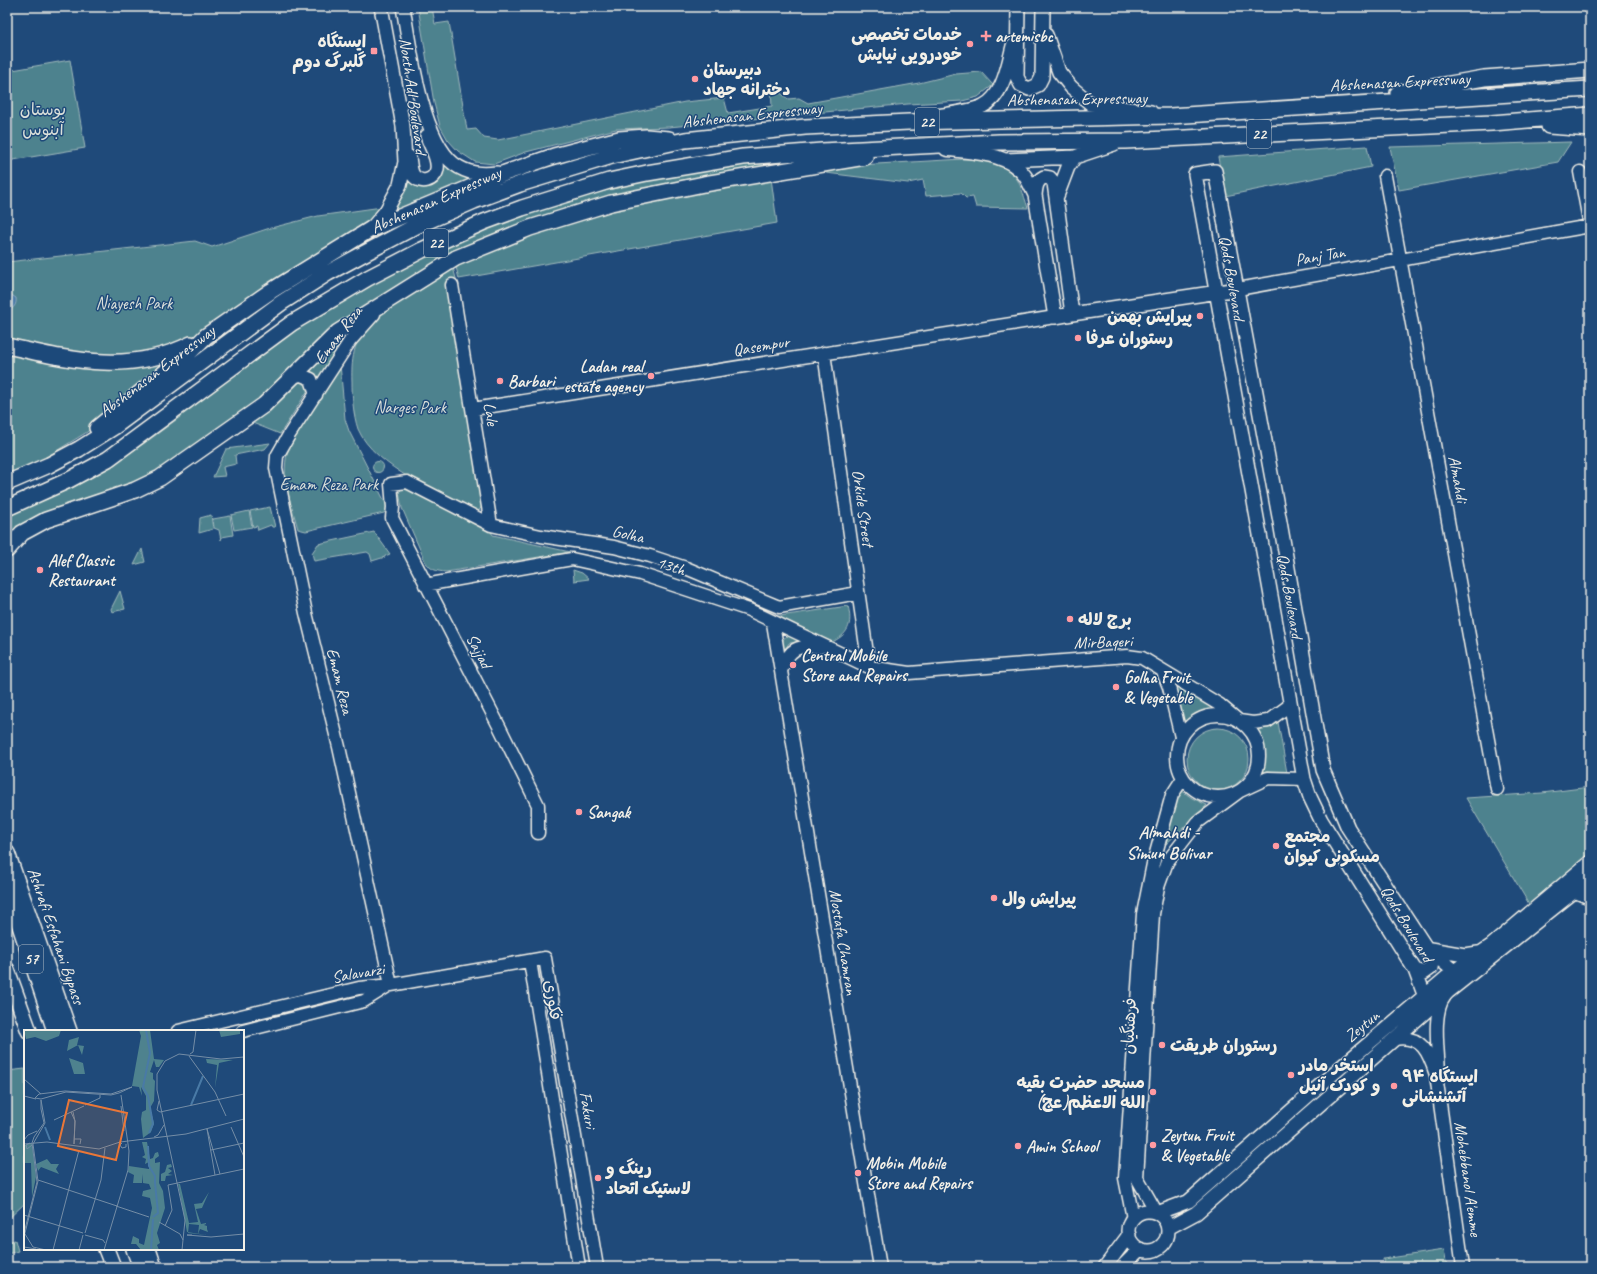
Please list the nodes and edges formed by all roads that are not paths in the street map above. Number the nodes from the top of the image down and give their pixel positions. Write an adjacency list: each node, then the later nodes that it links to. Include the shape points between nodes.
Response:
1 (381, 7): 15 (main road, North Adl Boulevard)
2 (402, 7): 10 (main road, North Adl Boulevard)
3 (1018, 7): 6 (main road)
4 (1043, 7): 5 (main road)
5 (1043, 26): 6 (main road, via 1041,80 1029,89 1018,80); 12 (main road, via 1059,72 1071,87 1091,104)
6 (1018, 27): 13 (main road, via 999,92 984,106)
7 (1590, 70): 9 (main road, via 1484,78)
8 (1590, 89): 9 (main road, Abshenasan Expressway)
9 (1328, 104): 12 (main road, Abshenasan Expressway)
10 (422, 109): 15 (main road, via 428,140 438,168 436,174 428,181 420,180 412,173); 23 (main road, North Adl Boulevard, via 440,147 455,164 481,175)
11 (1590, 115): 14 (main road, 22)
12 (1170, 116): 13 (main road, Abshenasan Expressway / 22)
13 (909, 122): 17 (main road, Abshenasan Expressway / 22, via 805,127)
14 (1492, 123): 16 (main road); 18 (main road, 22)
15 (403, 126): 30 (main road, North Adl Boulevard, via 404,175 386,211)
16 (1590, 129)
17 (685, 140): 23 (main road, via 646,137 619,139 554,156); 44 (main road, Abshenasan Expressway / 22, via 612,156 520,184 416,226 328,273 281,303 147,404)
18 (1125, 140): 19 (main road, 22); 20 (main road)
19 (928, 146): 21 (main road, via 994,155); 35 (main road, via 669,191 596,208 508,236 456,258); 47 (main road, 22, via 751,156 706,162 609,181 490,220 422,250 329,300 292,323 108,459)
20 (1076, 157): 21 (main road); 28 (main road, via 1068,166)
21 (1005, 160): 27 (main road, via 1025,176)
22 (1580, 172): 29 (street)
23 (505, 173): 30 (main road)
24 (1385, 176): 31 (street, Almahdi)
25 (1218, 188): 26 (main road); 26 (main road, Qods Boulevard, via 1215,171 1195,174); 33 (main road, Qods Boulevard)
26 (1198, 192): 34 (main road, Qods Boulevard)
27 (1035, 195): 28 (main road, via 1039,179 1044,177 1050,178 1054,183); 37 (main road)
28 (1056, 198): 36 (main road)
29 (1590, 226): 31 (street, Panj Tan)
30 (371, 229): 38 (main road, via 271,291)
31 (1401, 260): 33 (street, Panj Tan); 64 (street, Almahdi)
32 (452, 285): 43 (street, Lale)
33 (1238, 289): 34 (main road, Panj Tan); 48 (main road, Qods Boulevard)
34 (1217, 292): 36 (main road, Panj Tan); 50 (main road, Qods Boulevard)
35 (391, 298): 41 (main road, via 338,332); 42 (street, Emam Reza, via 354,336)
36 (1072, 314): 37 (main road, Panj Tan)
37 (1054, 317): 40 (street, Qasempur)
38 (206, 336): 39 (main road, via 167,355 114,363 74,360); 44 (main road, via 190,352)
39 (7, 346)
40 (824, 353): 43 (street, Qasempur); 53 (street, Orkide Street)
41 (294, 376): 42 (street, Emam Reza, via 301,375 310,379); 51 (main road, via 252,415 160,478 135,490 46,520 22,533)
42 (316, 395): 81 (street, Emam Reza, via 282,445 277,456 276,468 306,613 341,754)
43 (473, 409): 49 (street, Lale)
44 (49, 466): 45 (main road, Abshenasan Expressway / 22)
45 (7, 483)
46 (391, 484): 49 (street, Golha, via 407,482); 52 (street, Sajjad, via 392,518)
47 (7, 508)
48 (1280, 522): 50 (main road); 73 (main road, Qods Boulevard, via 1323,770 1348,828)
49 (491, 525): 53 (street, Golha, via 650,556 780,607)
50 (1259, 526): 59 (main road, Qods Boulevard)
51 (7, 550)
52 (425, 585): 54 (street, 13th, via 572,559 674,584 749,610); 66 (street, Sajjad, via 538,805)
53 (858, 593): 56 (street, Orkide Street)
54 (773, 623): 55 (street, 13th); 57 (street, Mostafa Chamran)
55 (828, 648): 56 (street, 13th); 57 (street, via 797,647 790,653)
56 (869, 667): 58 (street, MirBaqeri, via 909,673 1127,656 1142,658)
57 (781, 671): 106 (street, Mostafa Chamran)
58 (1162, 672): 60 (street, MirBaqeri, via 1220,705); 61 (street, via 1169,687)
59 (1290, 705): 60 (street, via 1268,721); 63 (main road, Qods Boulevard)
60 (1239, 721): 61 (street, via 1218,715 1207,717 1188,728); 65 (street, via 1250,730 1259,756 1257,769 1250,782)
61 (1182, 737): 62 (street, via 1177,749 1177,762)
62 (1183, 778): 65 (street, via 1194,790 1217,798); 94 (street, فرهنگیان, via 1172,795 1144,914 1126,1178)
63 (1304, 779): 65 (street, via 1268,778); 78 (main road, Qods Boulevard, via 1321,820)
64 (1497, 789)
65 (1240, 791): 93 (street, فرهنگیان, via 1198,822 1168,862 1153,914 1138,1178)
66 (538, 833)
67 (7, 853): 86 (main road, Ashrafi Esfahani Bypass)
68 (1590, 862): 74 (main road, Zeytun)
69 (1590, 879): 71 (main road, Zeytun)
70 (7, 887): 85 (main road, 57)
71 (1575, 892): 72 (street); 80 (main road, Zeytun)
72 (1590, 898)
73 (1427, 948): 74 (main road, via 1443,953); 78 (main road, via 1432,961 1431,968 1424,973); 79 (main road, Qods Boulevard)
74 (1479, 953): 79 (main road, Zeytun)
75 (545, 958): 76 (street, Salavarzi); 105 (street, Fakuri)
76 (530, 961): 81 (street, Salavarzi); 104 (street, فکوری)
77 (7, 970): 84 (main road, 57)
78 (1415, 970): 83 (main road, Qods Boulevard)
79 (1454, 971): 80 (main road, Qods Boulevard); 83 (main road, Zeytun)
80 (1462, 982): 82 (main road, Zeytun)
81 (391, 985): 87 (street, Salavarzi, via 359,988); 88 (street, via 364,1001)
82 (1448, 992): 89 (main road, Zeytun); 92 (street, via 1439,1005 1437,1016)
83 (1425, 997): 90 (main road, Zeytun)
84 (29, 1030)
85 (55, 1030)
86 (69, 1030)
87 (182, 1030)
88 (244, 1031)
89 (1394, 1039): 91 (main road, Zeytun); 92 (street, via 1414,1040 1426,1049)
90 (1334, 1073): 91 (main road); 93 (main road, Zeytun, via 1189,1201)
91 (1343, 1084): 95 (main road, Zeytun, via 1196,1213)
92 (1440, 1096): 109 (street, Mohebbanol A'emme)
93 (1157, 1213): 94 (main road, via 1144,1211); 95 (main road)
94 (1133, 1218): 96 (main road)
95 (1168, 1228): 97 (main road, via 1166,1240 1158,1248 1146,1251)
96 (1129, 1236): 97 (main road); 107 (main road)
97 (1140, 1249): 108 (main road)
98 (106, 1250): 101 (main road)
99 (134, 1250): 102 (main road)
100 (148, 1250): 103 (main road)
101 (113, 1267)
102 (141, 1267)
103 (154, 1267)
104 (579, 1267)
105 (596, 1267)
106 (880, 1267)
107 (1105, 1267)
108 (1122, 1267)
109 (1463, 1267)

